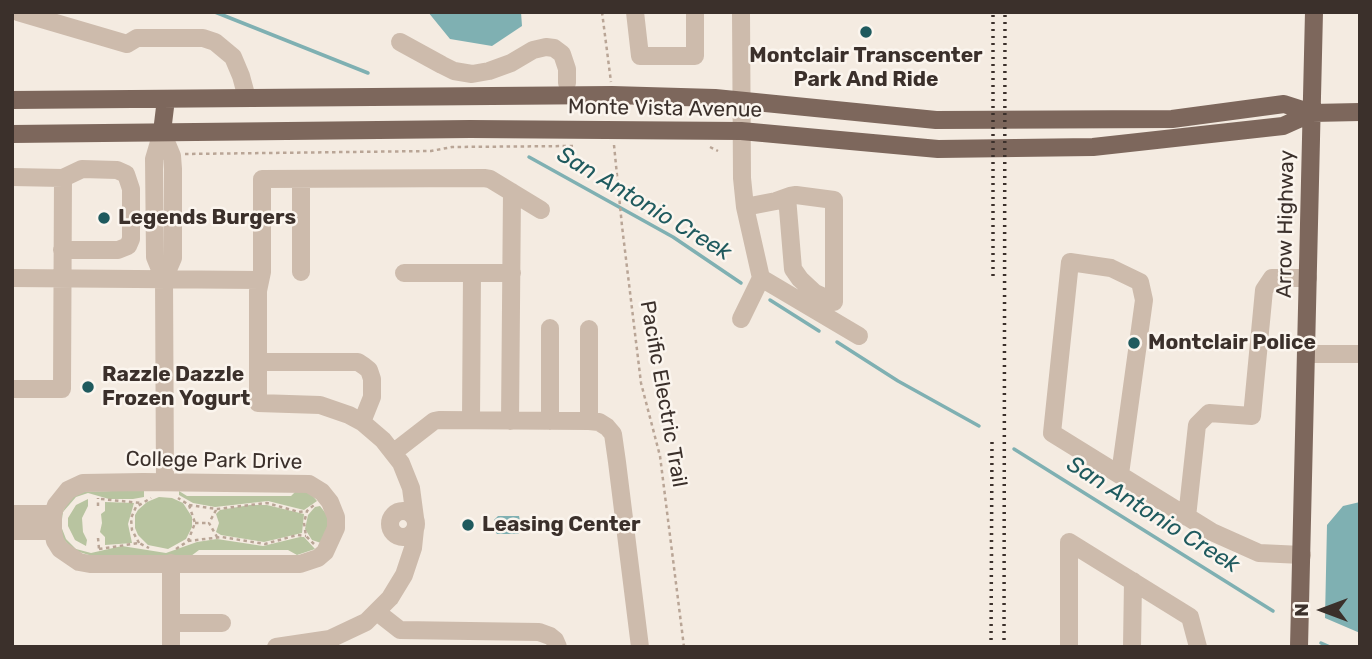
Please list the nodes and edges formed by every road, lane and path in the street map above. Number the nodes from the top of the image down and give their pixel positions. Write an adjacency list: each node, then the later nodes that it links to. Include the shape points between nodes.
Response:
1 (18, 12): 10 (street, via 127,44 137,38 215,42 233,57)
2 (602, 12): 8 (path)
3 (635, 12): 4 (street, via 640,56 695,56)
4 (695, 12)
5 (741, 12): 13 (street)
6 (1314, 12): 15 (main road, Arrow Highway)
7 (401, 42): 9 (street, via 454,71 472,74 511,63 533,50 554,48 562,54)
8 (611, 82)
9 (567, 83)
10 (247, 98): 11 (main road, Monte Vista Avenue); 13 (main road, Monte Vista Avenue, via 612,95)
11 (166, 99): 12 (main road, Monte Vista Avenue); 17 (main road)
12 (12, 100)
13 (741, 100): 15 (main road, Monte Vista Avenue, via 936,120 1172,119 1284,104); 16 (street)
14 (1360, 112): 15 (main road, Monte Vista Avenue)
15 (1312, 113): 16 (main road, Monte Vista Avenue, via 1283,126 1093,147 938,149); 38 (main road, Arrow Highway)
16 (741, 131): 17 (main road, Monte Vista Avenue); 29 (street)
17 (162, 132): 18 (main road, Monte Vista Avenue); 40 (street, via 154,159 155,257)
18 (12, 134)
19 (574, 146): 23 (path)
20 (615, 146): 92 (path, Pacific Electric Trail, via 641,383 660,456)
21 (698, 147): 22 (path)
22 (718, 151)
23 (185, 155)
24 (12, 177): 25 (street)
25 (63, 178): 31 (street); 31 (street, via 82,169 126,174 131,189 131,234 128,246 118,250)
26 (301, 179): 27 (street, via 484,178); 32 (street); 41 (street, via 262,179)
27 (512, 191): 30 (street); 35 (street)
28 (787, 197): 28 (street, via 834,200 834,302 815,293 793,269); 29 (street)
29 (745, 207): 37 (street)
30 (541, 210)
31 (62, 250): 39 (street)
32 (301, 272)
33 (404, 273): 34 (street)
34 (472, 273): 35 (street); 50 (street)
35 (512, 273): 51 (street)
36 (12, 278): 39 (street)
37 (761, 278): 42 (street); 45 (street)
38 (1308, 278): 46 (main road, Arrow Highway); 67 (street, via 1272,278 1264,290 1252,416 1209,412 1197,425)
39 (62, 279): 40 (street); 49 (street, via 62,389)
40 (164, 279): 41 (street); 57 (street)
41 (260, 279): 48 (street)
42 (741, 319)
43 (550, 328): 52 (street)
44 (589, 329): 53 (street)
45 (859, 336)
46 (1306, 354): 47 (street); 81 (main road, Arrow Highway)
47 (1360, 354)
48 (258, 362): 54 (street, via 258,403 320,405); 54 (street, via 358,362 372,379 372,397)
49 (12, 389)
50 (471, 420): 51 (street); 55 (street, via 434,421)
51 (510, 421): 52 (street)
52 (550, 421): 53 (street)
53 (589, 421): 91 (street, via 599,422 613,434)
54 (362, 422): 55 (street)
55 (394, 452): 84 (street, via 411,488 414,548 404,575)
56 (1120, 474): 56 (street, via 1052,433 1070,262 1111,268 1140,282 1144,300); 67 (street)
57 (165, 491): 59 (street, College Park Drive, via 302,483); 61 (path); 62 (path); 68 (street, College Park Drive, via 83,483 61,496)
58 (92, 496): 60 (path)
59 (327, 497): 65 (path); 80 (street, via 337,523)
60 (98, 498): 61 (path); 63 (path)
61 (141, 503): 76 (path, via 131,518)
62 (189, 505): 64 (path); 69 (path)
63 (98, 506)
64 (217, 509): 65 (path, via 258,503); 70 (path)
65 (307, 512): 72 (path, via 303,523)
66 (12, 514): 68 (street)
67 (1187, 517): 81 (street, via 1259,552)
68 (53, 523): 71 (street); 82 (street, via 60,549 79,562)
69 (195, 523): 70 (path); 75 (path)
70 (209, 523): 73 (path)
71 (12, 531)
72 (306, 536): 73 (path, via 265,544); 80 (path)
73 (217, 537): 75 (path)
74 (98, 538): 77 (path)
75 (188, 541): 82 (path)
76 (139, 543): 77 (path); 79 (path)
77 (99, 548): 78 (path)
78 (92, 550)
79 (155, 551)
80 (325, 552): 82 (street, via 300,564)
81 (1302, 555): 96 (main road, Arrow Highway)
82 (170, 557): 85 (street)
83 (1133, 581): 93 (street, via 1069,542); 94 (street); 95 (street, via 1189,617)
84 (377, 612): 87 (street); 90 (street, via 400,630 539,632 550,636)
85 (171, 623): 86 (street); 88 (street)
86 (222, 623)
87 (345, 641): 89 (street)
88 (171, 647)
89 (276, 647)
90 (558, 647)
91 (640, 647)
92 (684, 647)
93 (1069, 647)
94 (1132, 647)
95 (1198, 647)
96 (1299, 647)

